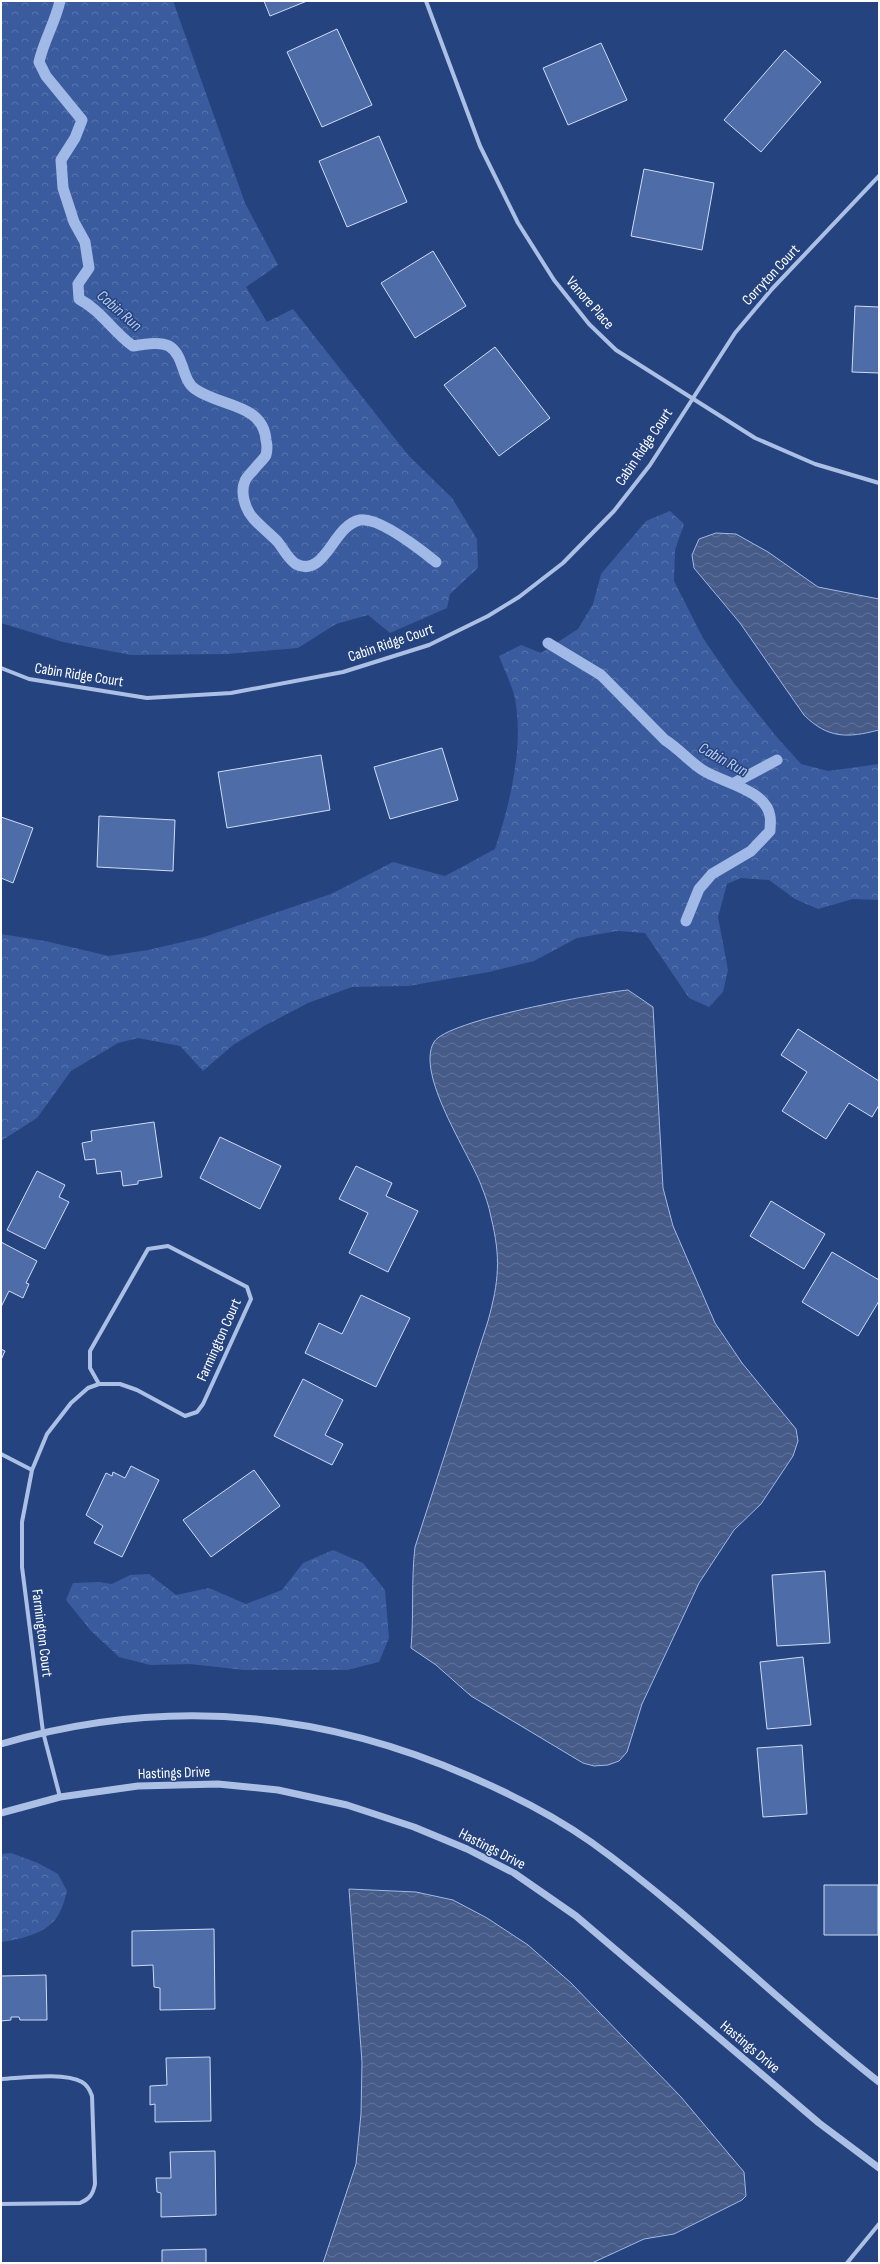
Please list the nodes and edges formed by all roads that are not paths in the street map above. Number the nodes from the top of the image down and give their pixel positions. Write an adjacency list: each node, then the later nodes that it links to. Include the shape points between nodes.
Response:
1 (426, 1): 3 (street, Vanore Place, via 480,146 518,223 554,280 589,324 616,350)
2 (879, 176): 3 (street, Corryton Court, via 772,289 735,333)
3 (691, 398): 4 (street, Vanore Place, via 768,444 815,464); 5 (street, Cabin Ridge Court, via 645,471 614,511 563,563 519,597 429,645 343,672 231,693 154,697 29,679)
4 (879, 483)
5 (1, 668)
6 (98, 1384): 6 (street, Farmington Court, via 120,1384 137,1390 185,1416 197,1412 251,1299 247,1287 168,1246 148,1249 90,1351 90,1368); 8 (street, Farmington Court, via 88,1388 71,1403 47,1434)
7 (1, 1454): 8 (street)
8 (32, 1470): 9 (street, Farmington Court, via 22,1522 22,1567)
9 (43, 1732): 10 (street); 11 (street, Farmington Court); 14 (street, via 112,1720 187,1714 278,1720 383,1743 431,1759 503,1791 590,1841 648,1886)
10 (1, 1744)
11 (60, 1797): 12 (street, Hastings Drive); 15 (street, Hastings Drive, via 146,1786 218,1784 278,1790 347,1805 414,1827 467,1849 514,1873 576,1916 819,2123)
12 (1, 1813)
13 (1, 2079): 16 (street, via 68,2078 82,2082 90,2089 95,2184 94,2192 88,2199 80,2202)
14 (879, 2082)
15 (879, 2168)
16 (1, 2204)
17 (879, 2224): 18 (street)
18 (847, 2263)

